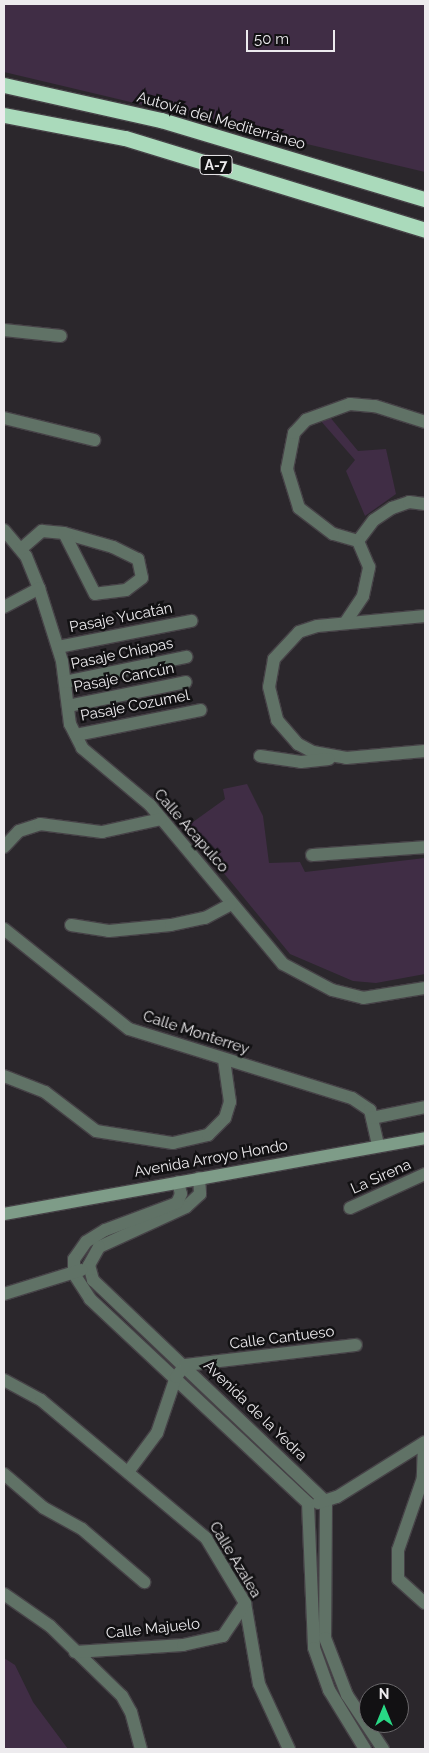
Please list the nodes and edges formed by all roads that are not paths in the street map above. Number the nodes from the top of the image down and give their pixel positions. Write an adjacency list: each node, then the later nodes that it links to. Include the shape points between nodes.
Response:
1 (4, 85): 3 (highway, Autovía del Mediterráneo / A-7, via 161,120)
2 (4, 115): 4 (highway, A-7, via 125,138)
3 (425, 199)
4 (425, 230)
5 (4, 330): 6 (street)
6 (61, 336)
7 (4, 418): 9 (street)
8 (425, 422): 13 (street, via 375,406 350,404 306,420 294,433 287,470 298,508 334,534)
9 (94, 440)
10 (425, 504): 13 (street, via 409,502 392,508 374,520)
11 (4, 530): 14 (street, Calle Acapulco)
12 (64, 533): 12 (street, via 113,547 138,559 142,578 126,590 95,594); 14 (street, via 42,532)
13 (358, 541): 19 (street, via 368,567 367,580 357,608)
14 (21, 549): 15 (street, Calle Acapulco)
15 (39, 588): 16 (street); 20 (street, Calle Acapulco)
16 (4, 607)
17 (425, 616): 19 (street)
18 (191, 621): 20 (street, Pasaje Yucatán)
19 (345, 623): 29 (street, via 298,632 274,659 269,690 277,720 298,744)
20 (58, 647): 22 (street, Calle Acapulco)
21 (186, 657): 22 (street, Pasaje Chiapas)
22 (65, 682): 24 (street, Calle Acapulco)
23 (186, 682): 24 (street, Pasaje Cancún)
24 (68, 706): 26 (street, Calle Acapulco)
25 (201, 710): 26 (street, Pasaje Cozumel)
26 (76, 735): 30 (street, Calle Acapulco, via 102,770)
27 (425, 751): 29 (street)
28 (260, 756): 29 (street, via 301,762)
29 (346, 758)
30 (161, 819): 32 (street, via 102,832 40,824 19,831); 34 (street, Calle Acapulco)
31 (425, 847): 33 (street)
32 (4, 848)
33 (312, 855)
34 (232, 904): 35 (street, via 205,918 170,925 109,931); 37 (street, Calle Acapulco, via 284,964 332,990 363,998)
35 (71, 925)
36 (4, 929): 38 (street, Calle Monterrey, via 129,1029)
37 (425, 988)
38 (224, 1060): 39 (street, via 230,1102 225,1118 208,1135 173,1143 96,1131 46,1092); 41 (street, Calle Monterrey, via 352,1098 370,1110)
39 (4, 1076)
40 (425, 1107): 41 (street)
41 (372, 1118): 43 (street)
42 (425, 1138): 43 (main road, Avenida Arroyo Hondo)
43 (378, 1146): 45 (main road, Avenida Arroyo Hondo)
44 (425, 1174): 47 (street, La Sirena)
45 (199, 1178): 46 (main road, Avenida Arroyo Hondo); 50 (street, via 201,1188 195,1201 99,1247)
46 (178, 1182): 48 (main road, Avenida Arroyo Hondo); 49 (street, via 181,1194 176,1203 105,1230 86,1242)
47 (350, 1208)
48 (4, 1214)
49 (74, 1258): 51 (street); 52 (street)
50 (89, 1265): 51 (street); 55 (street, Avenida de la Yedra, via 93,1280)
51 (74, 1274): 52 (street); 56 (street, Avenida de la Yedra, via 90,1299)
52 (51, 1278): 53 (street)
53 (4, 1294)
54 (356, 1345): 55 (street, Calle Cantueso)
55 (185, 1365): 56 (street); 61 (street, Avenida de la Yedra)
56 (176, 1377): 59 (street, via 157,1433); 62 (street, Avenida de la Yedra)
57 (4, 1380): 59 (street, Calle Azalea, via 41,1400)
58 (425, 1442): 61 (street); 66 (street, via 423,1478 398,1550 398,1578)
59 (128, 1472): 65 (street, Calle Azalea, via 194,1525)
60 (4, 1474): 63 (street, via 44,1508 82,1529)
61 (326, 1502): 62 (street); 71 (street, via 325,1638 347,1695)
62 (308, 1503): 70 (street, via 314,1648 329,1690)
63 (144, 1582)
64 (4, 1594): 67 (street, via 50,1626)
65 (245, 1602): 67 (street, Calle Majuelo, via 223,1636 183,1645); 69 (street, Calle Azalea, via 259,1684)
66 (425, 1603)
67 (75, 1652): 68 (street, via 122,1696 131,1712)
68 (141, 1749)
69 (289, 1749)
70 (365, 1749)
71 (384, 1749)

